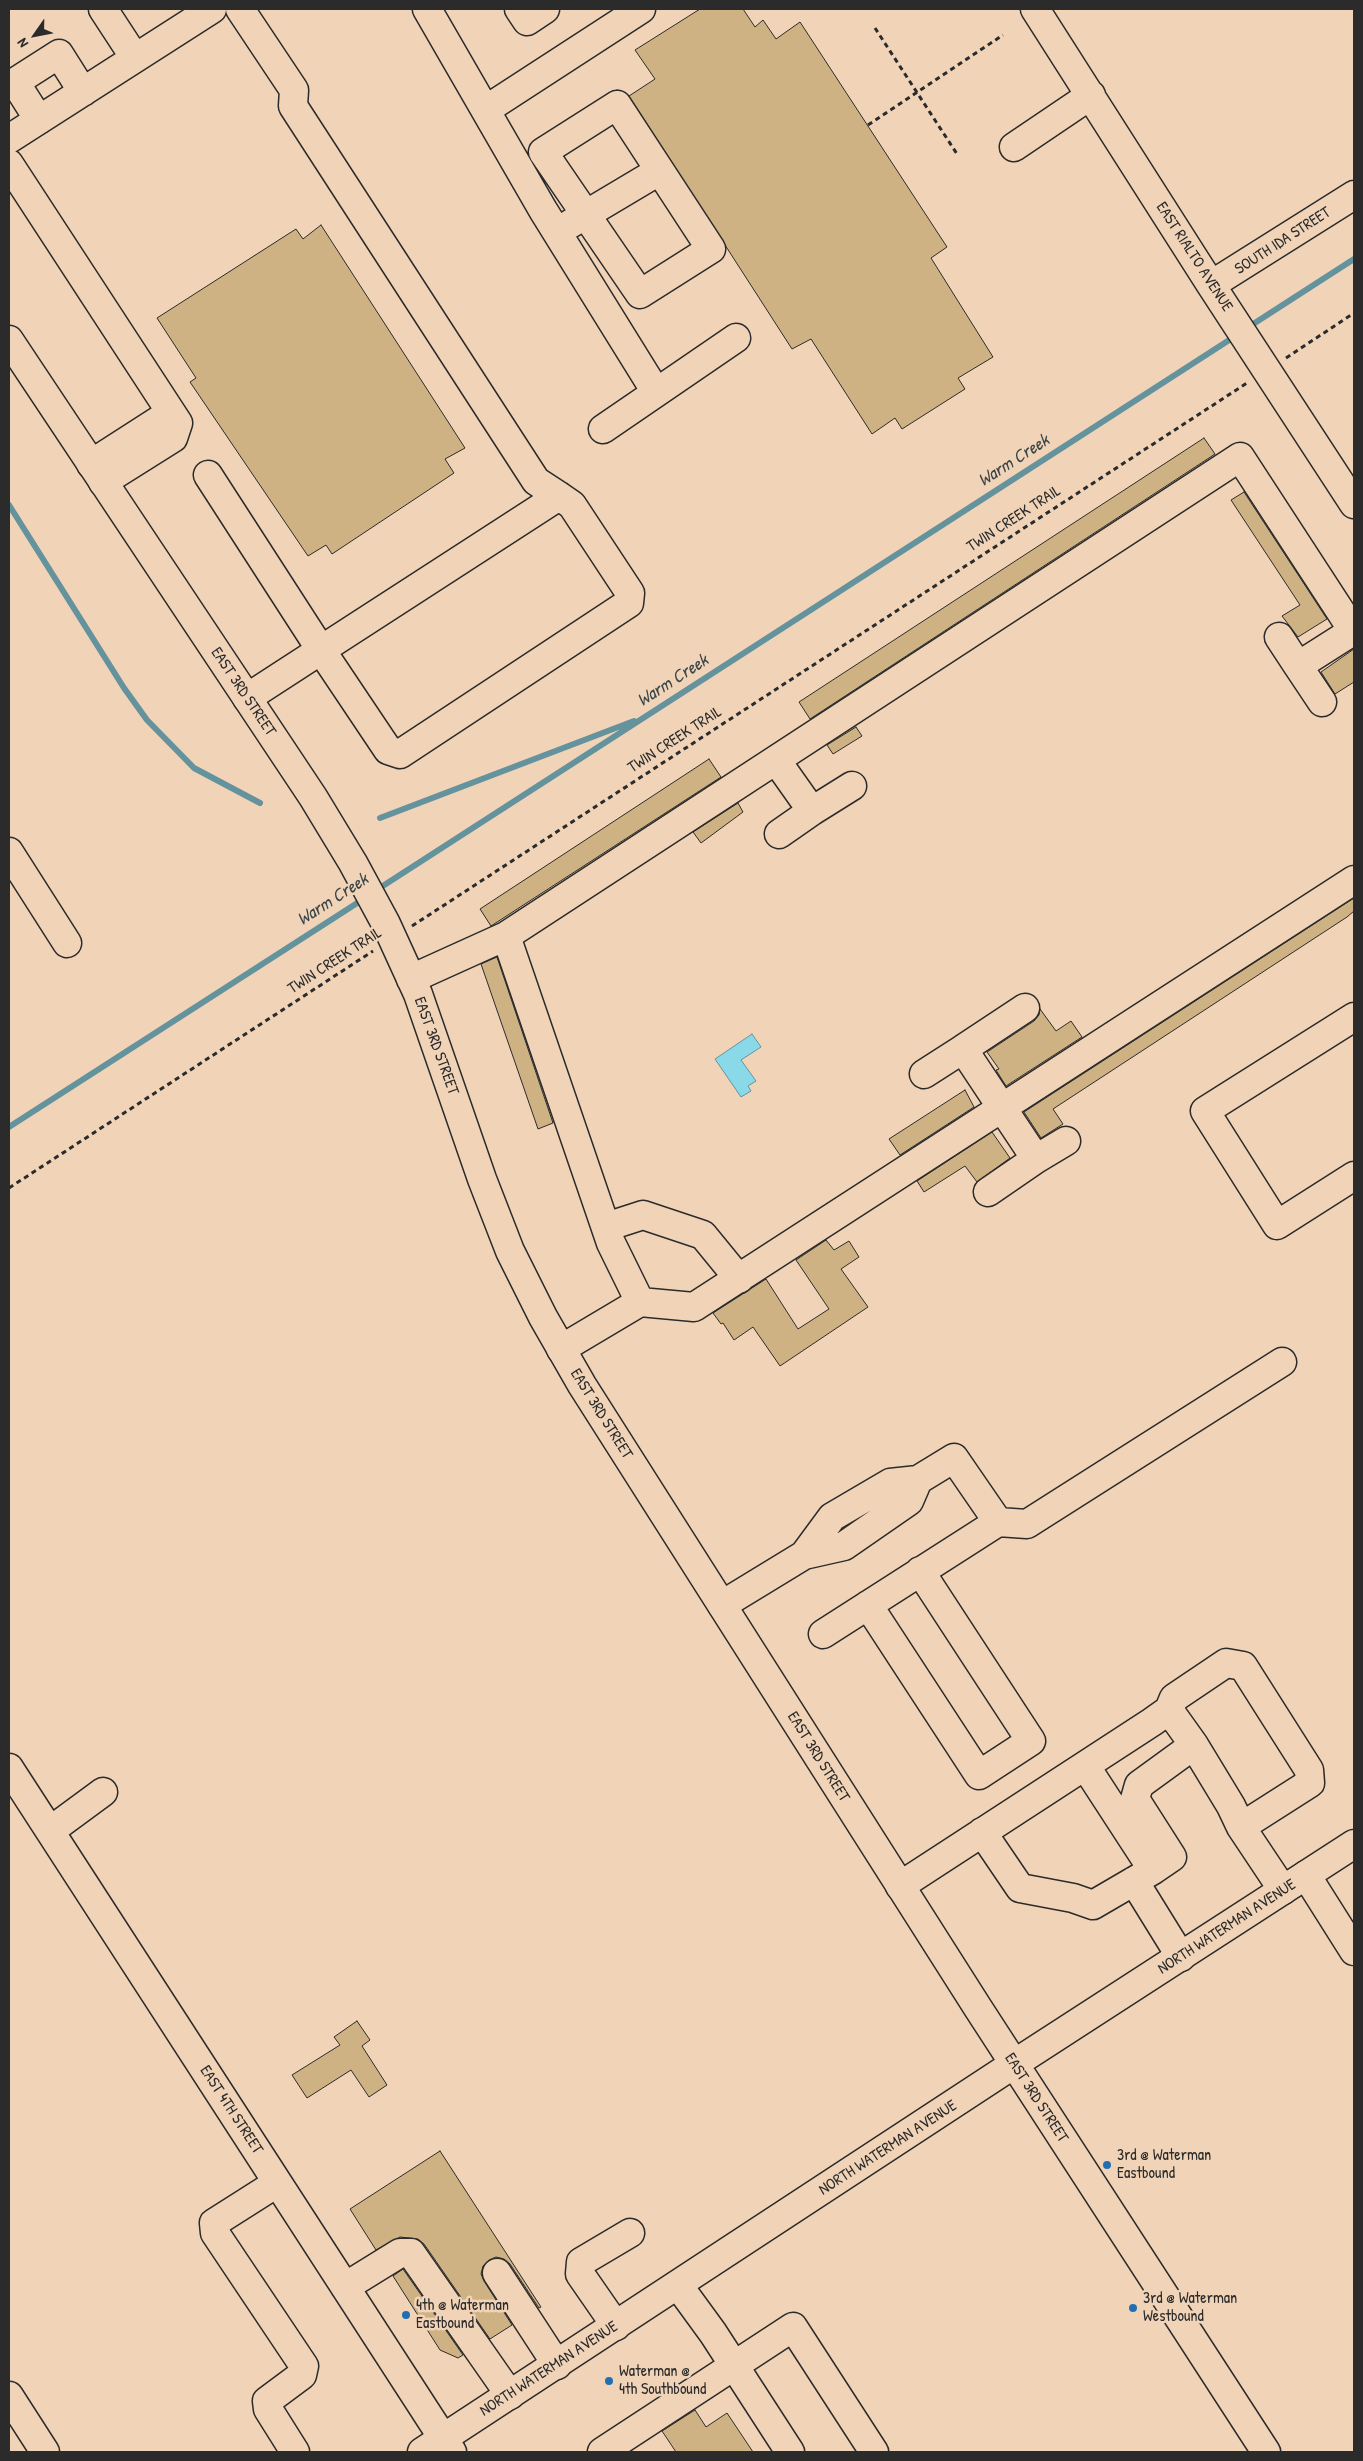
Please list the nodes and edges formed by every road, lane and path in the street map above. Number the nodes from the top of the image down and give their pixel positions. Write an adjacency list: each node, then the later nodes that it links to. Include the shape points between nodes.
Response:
1 (103, 9): 12 (main road)
2 (212, 9): 12 (main road)
3 (220, 9): 17 (main road, via 279,100)
4 (240, 9): 17 (main road, via 294,90)
5 (428, 9): 18 (main road)
6 (519, 9): 7 (main road, via 527,20)
7 (545, 9)
8 (641, 9): 18 (main road)
9 (1035, 9): 16 (main road, EAST RIALTO AVENUE)
10 (875, 28): 15 (path)
11 (1004, 35): 15 (path)
12 (135, 58): 14 (main road)
13 (12, 84): 14 (main road, via 59,54); 19 (main road)
14 (83, 92): 19 (main road)
15 (917, 92): 20 (path); 23 (path)
16 (1091, 95): 22 (main road); 29 (main road, EAST RIALTO AVENUE)
17 (293, 106): 38 (main road, via 536,481)
18 (487, 109): 28 (main road, via 504,144)
19 (39, 120): 21 (main road)
20 (868, 125)
21 (9, 139)
22 (1014, 147)
23 (957, 154)
24 (9, 164): 36 (main road, via 178,423 173,438)
25 (659, 171): 27 (main road); 27 (main road, via 617,104 544,152); 27 (main road, via 711,250 661,282 640,294)
26 (1354, 195): 29 (main road, SOUTH IDA STREET)
27 (585, 215): 28 (main road)
28 (557, 231): 34 (main road)
29 (1217, 294): 33 (main road, EAST RIALTO AVENUE)
30 (1354, 313): 33 (path, TWIN CREEK TRAIL)
31 (736, 338): 34 (main road)
32 (9, 340): 36 (main road, EAST 3RD STREET)
33 (1265, 367): 39 (main road, EAST RIALTO AVENUE); 52 (path, TWIN CREEK TRAIL)
34 (656, 392): 35 (main road)
35 (603, 429)
36 (97, 473): 44 (main road, EAST 3RD STREET)
37 (208, 476): 42 (main road)
38 (559, 496): 42 (main road); 42 (main road, via 572,504 630,593 629,603 400,754 388,750)
39 (1354, 504)
40 (1354, 631): 43 (main road); 46 (main road, via 1240,457)
41 (1280, 637): 43 (main road)
42 (321, 650): 44 (main road)
43 (1298, 666): 45 (main road)
44 (248, 698): 52 (main road, EAST 3RD STREET, via 314,797)
45 (1322, 702)
46 (776, 760): 48 (main road); 53 (main road)
47 (852, 786): 48 (main road)
48 (812, 812): 49 (main road)
49 (779, 834)
50 (11, 861): 54 (main road)
51 (1354, 880): 60 (main road)
52 (389, 931): 55 (main road, EAST 3RD STREET); 64 (path, TWIN CREEK TRAIL)
53 (506, 936): 55 (main road); 66 (main road)
54 (67, 944)
55 (411, 979): 69 (main road, EAST 3RD STREET, via 510,1251)
56 (1025, 1008): 58 (main road)
57 (1354, 1017): 63 (main road, via 1206,1111 1277,1225)
58 (963, 1049): 59 (main road); 60 (main road)
59 (924, 1074)
60 (1001, 1108): 62 (main road); 67 (main road)
61 (1066, 1141): 62 (main road)
62 (1036, 1159): 65 (main road)
63 (1354, 1176)
64 (9, 1188)
65 (988, 1192)
66 (606, 1227): 67 (main road, via 644,1215 703,1234); 68 (main road)
67 (739, 1279): 68 (main road, via 694,1307)
68 (640, 1302): 69 (main road)
69 (561, 1349): 73 (main road, EAST 3RD STREET)
70 (1282, 1362): 71 (main road, via 1027,1524)
71 (998, 1522): 72 (main road); 73 (main road, via 954,1458 918,1480 890,1483 832,1517 804,1555)
72 (920, 1571): 74 (main road); 74 (main road, via 1031,1742 979,1775)
73 (722, 1605): 87 (main road, EAST 3RD STREET)
74 (868, 1605): 75 (main road)
75 (823, 1634)
76 (1169, 1710): 77 (main road); 78 (main road); 81 (main road, via 1174,1698 1226,1663 1243,1666 1309,1770 1310,1782)
77 (1194, 1745): 81 (main road, via 1232,1806); 85 (main road, via 1140,1785 1135,1798 1172,1857)
78 (1086, 1767): 83 (main road); 85 (main road)
79 (9, 1768): 82 (main road, EAST 4TH STREET)
80 (104, 1792): 82 (main road)
81 (1241, 1827): 88 (main road)
82 (50, 1832): 92 (main road, EAST 4TH STREET)
83 (982, 1832): 85 (main road, via 1020,1888 1093,1905); 87 (main road)
84 (1354, 1844): 86 (main road, NORTH WATERMAN AVENUE)
85 (1144, 1875): 90 (main road)
86 (1306, 1875): 88 (main road, NORTH WATERMAN AVENUE); 89 (main road)
87 (900, 1886): 91 (main road, EAST 3RD STREET)
88 (1283, 1890): 90 (main road, NORTH WATERMAN AVENUE)
89 (1354, 1952)
90 (1181, 1957): 91 (main road, NORTH WATERMAN AVENUE)
91 (1014, 2064): 95 (main road, NORTH WATERMAN AVENUE); 108 (main road, EAST 3RD STREET)
92 (277, 2183): 96 (main road, EAST 4TH STREET); 104 (main road, via 214,2223 215,2233 304,2366 302,2375 267,2401 268,2409)
93 (630, 2233): 97 (main road, via 581,2262 580,2274)
94 (497, 2273): 98 (main road)
95 (678, 2285): 97 (main road, NORTH WATERMAN AVENUE); 99 (main road)
96 (346, 2288): 100 (main road, via 400,2253 411,2253); 102 (main road, EAST 4TH STREET)
97 (616, 2326): 98 (main road, NORTH WATERMAN AVENUE)
98 (557, 2365): 100 (main road, NORTH WATERMAN AVENUE)
99 (734, 2366): 105 (main road); 106 (main road); 107 (main road, via 793,2327)
100 (510, 2395): 102 (main road, NORTH WATERMAN AVENUE)
101 (9, 2396): 103 (main road)
102 (439, 2448)
103 (45, 2452)
104 (295, 2452)
105 (602, 2452)
106 (790, 2452)
107 (874, 2452)
108 (1266, 2452)

